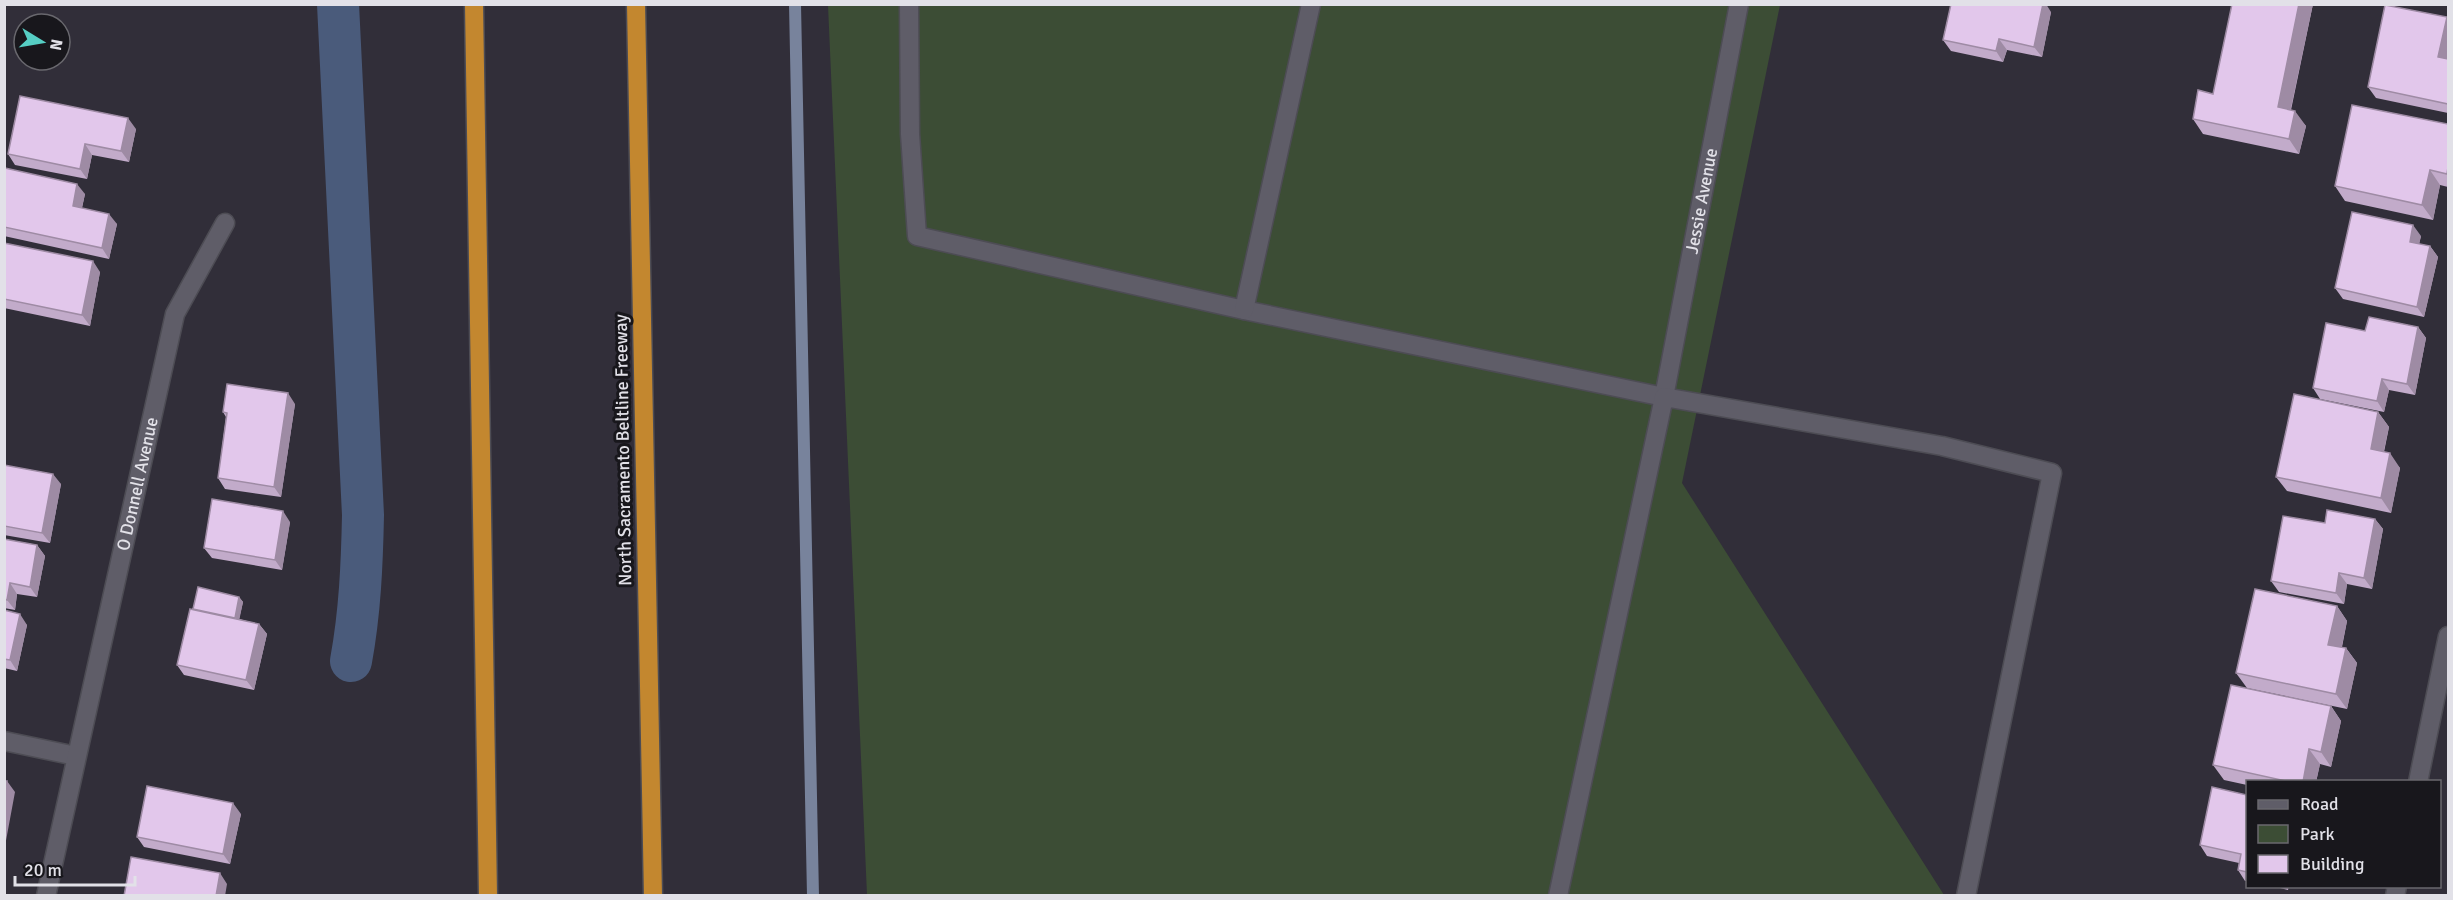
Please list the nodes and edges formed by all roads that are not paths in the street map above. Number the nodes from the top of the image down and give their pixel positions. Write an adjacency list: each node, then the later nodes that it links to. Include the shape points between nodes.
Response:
1 (474, 4): 14 (highway)
2 (636, 4): 15 (highway, North Sacramento Beltline Freeway)
3 (909, 4): 7 (street, via 910,135 917,236)
4 (1311, 4): 7 (street)
5 (1739, 4): 8 (street, Jessie Avenue)
6 (225, 223): 11 (street, O Donnell Avenue, via 175,314)
7 (1244, 310): 8 (street)
8 (1664, 397): 16 (street, Jessie Avenue); 17 (street, via 1942,446 2052,473)
9 (2448, 636): 12 (street)
10 (4, 741): 11 (street)
11 (76, 756): 13 (street, O Donnell Avenue)
12 (2418, 780)
13 (46, 896)
14 (488, 896)
15 (653, 896)
16 (1558, 896)
17 (1966, 896)

